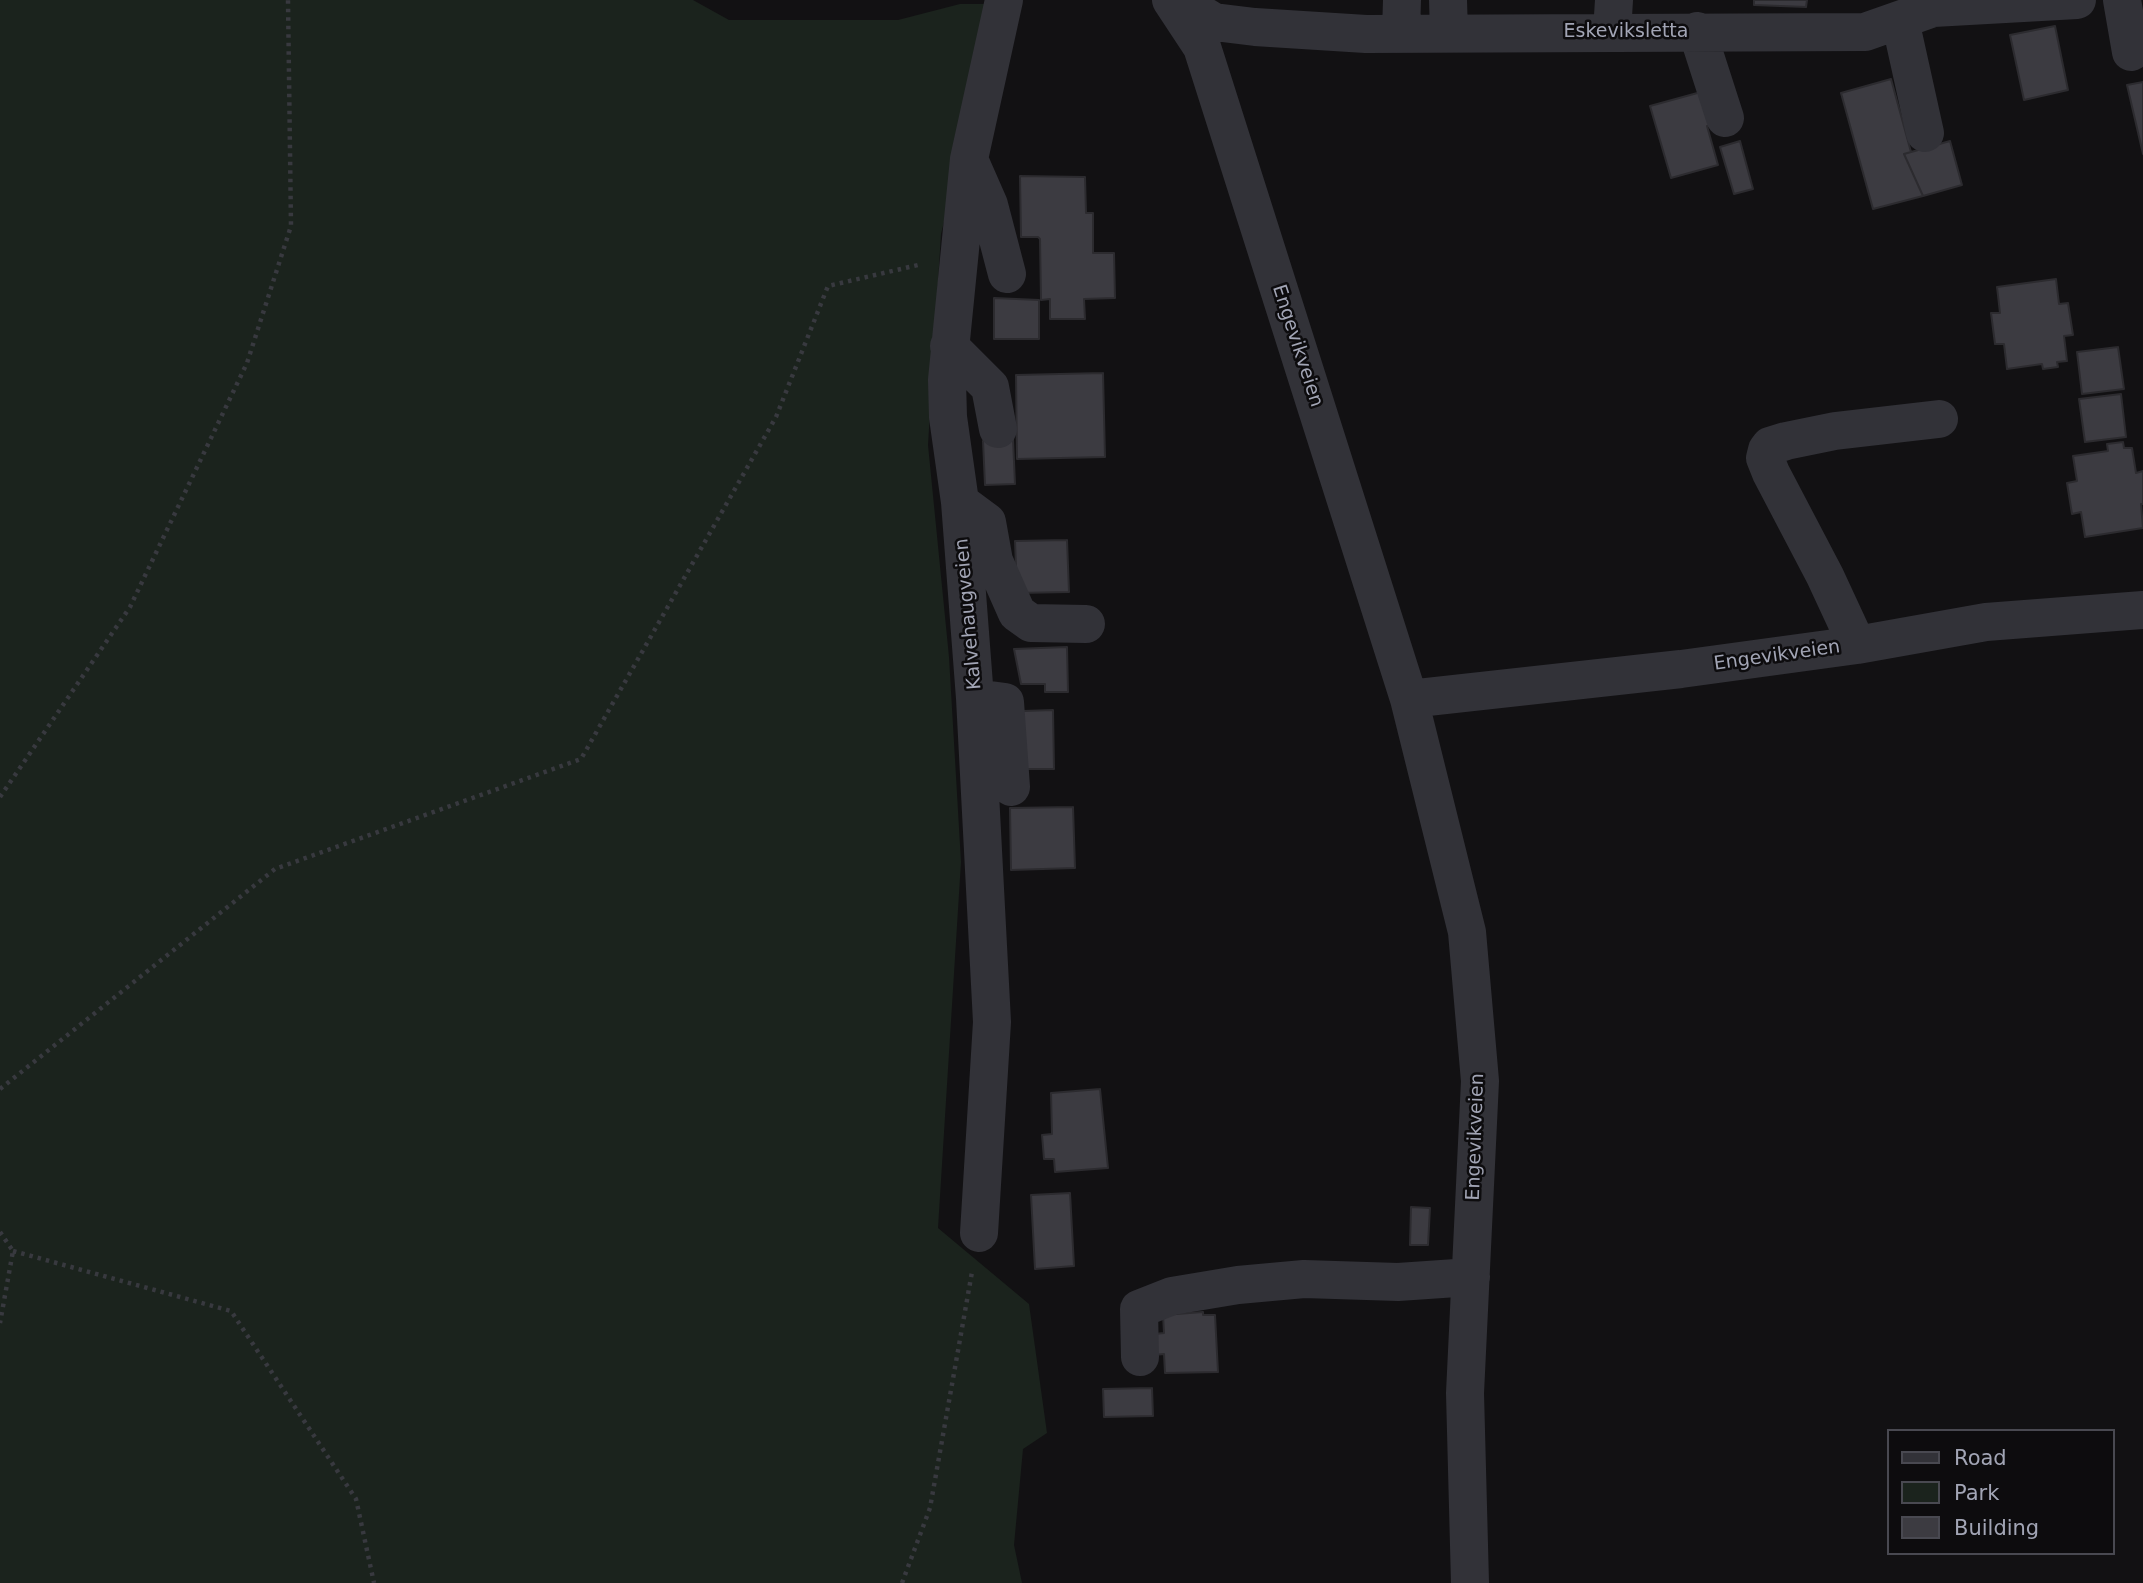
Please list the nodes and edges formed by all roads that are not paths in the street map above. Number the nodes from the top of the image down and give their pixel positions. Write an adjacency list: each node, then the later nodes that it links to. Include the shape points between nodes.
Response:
1 (1004, 0): 14 (street, Kalvehaugveien)
2 (1171, 0): 24 (street, Engevikveien, via 1202,47)
3 (1178, 0): 7 (street, Eskeviksletta, via 1214,22 1296,30 1366,34)
4 (2077, 0): 9 (street, Eskeviksletta, via 1933,8)
5 (2122, 0): 11 (street)
6 (1613, 16): 8 (street, Eskeviksletta); 10 (street, Eskeviksletta)
7 (1402, 17): 8 (street, Eskeviksletta)
8 (1449, 17)
9 (1900, 20): 10 (street, Eskeviksletta, via 1865,32); 13 (street)
10 (1714, 21): 12 (street)
11 (2131, 52)
12 (1724, 118)
13 (1925, 133)
14 (969, 159): 15 (street, via 989,205); 16 (street, Kalvehaugveien)
15 (1007, 274)
16 (949, 346): 18 (street, via 990,387); 19 (street, Kalvehaugveien, via 948,416)
17 (1939, 419): 22 (street, via 1835,431 1766,450 1771,473)
18 (998, 429)
19 (960, 502): 21 (street, via 987,522 994,561 1017,613 1031,623); 23 (street, Kalvehaugveien)
20 (2143, 610): 22 (street, Engevikveien, via 1986,622)
21 (1086, 624)
22 (1857, 645): 24 (street, Engevikveien)
23 (975, 698): 25 (street, via 1005,702); 26 (street, Kalvehaugveien, via 992,1023)
24 (1409, 699): 27 (street, Engevikveien, via 1467,932 1480,1080)
25 (1011, 787)
26 (979, 1233)
27 (1471, 1277): 28 (street, via 1398,1282 1304,1279 1172,1296 1139,1309); 29 (street, Engevikveien, via 1465,1393)
28 (1140, 1357)
29 (1470, 1583)

